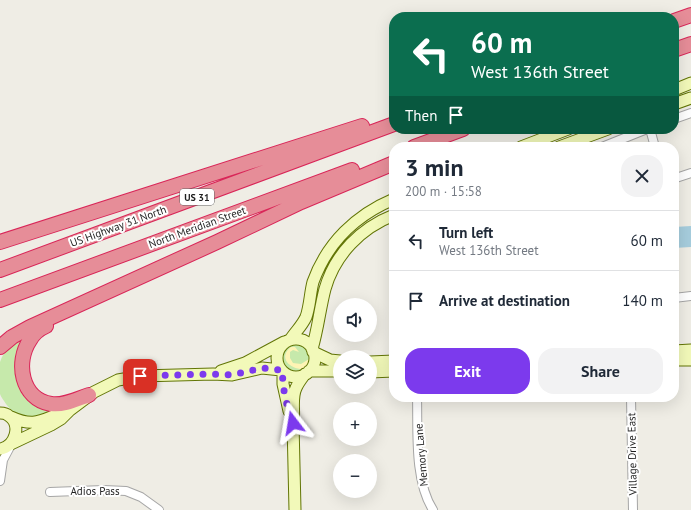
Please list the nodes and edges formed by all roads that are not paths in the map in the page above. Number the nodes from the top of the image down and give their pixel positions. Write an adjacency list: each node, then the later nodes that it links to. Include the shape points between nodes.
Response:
1 (691, 15): 2 (highway)
2 (679, 19)
3 (691, 44): 4 (highway)
4 (679, 48)
5 (691, 84): 6 (street)
6 (679, 88)
7 (691, 98): 8 (street)
8 (679, 102)
9 (691, 113): 10 (street)
10 (679, 117)
11 (389, 118): 29 (highway)
12 (389, 126): 30 (highway, US Highway 31 North / US 31)
13 (450, 134): 17 (highway)
14 (555, 134): 20 (street)
15 (594, 134): 21 (street)
16 (635, 134): 22 (street)
17 (437, 139): 18 (highway); 19 (highway)
18 (428, 142)
19 (431, 142)
20 (534, 142)
21 (573, 142)
22 (615, 142)
23 (389, 156): 33 (highway, North Meridian Street / US 31)
24 (389, 164): 34 (highway)
25 (691, 173): 26 (street)
26 (679, 177)
27 (389, 202): 35 (street, via 357,221 335,242 317,271 305,319)
28 (389, 216): 37 (street, via 360,235 336,264 325,290)
29 (1, 242)
30 (0, 270)
31 (691, 296): 32 (street)
32 (679, 297)
33 (0, 300)
34 (74, 307): 36 (highway, via 24,330); 52 (highway, via 37,331 30,339 22,357 22,372 31,393 46,402 62,404)
35 (288, 340): 37 (street, via 302,340); 46 (street, via 277,355 277,362); 51 (street, via 245,363)
36 (4, 343): 40 (highway)
37 (313, 350): 41 (street); 49 (street, via 314,362)
38 (691, 350): 39 (street)
39 (679, 351)
40 (0, 354)
41 (333, 360)
42 (679, 360): 43 (street)
43 (691, 360)
44 (389, 361): 45 (street)
45 (377, 362)
46 (282, 371): 49 (street, via 295,376); 51 (street, via 262,368 232,375); 58 (street)
47 (333, 371): 49 (street)
48 (389, 371): 50 (street)
49 (307, 372): 58 (street, via 294,392)
50 (377, 372)
51 (216, 374): 52 (street, via 140,376 104,386)
52 (89, 395): 56 (street)
53 (417, 402): 65 (street, Memory Lane, via 420,475 424,493)
54 (631, 402): 66 (street, Village Drive East)
55 (0, 404): 57 (street)
56 (70, 410): 57 (street, via 36,422 22,421); 59 (street, via 51,425)
57 (7, 415): 59 (street, via 16,432)
58 (293, 423): 64 (street)
59 (11, 444): 60 (street); 61 (street, via 3,460)
60 (0, 449)
61 (0, 481)
62 (50, 492): 63 (street, Adios Pass, via 126,491 141,497)
63 (158, 510)
64 (295, 510)
65 (432, 510)
66 (633, 510)

